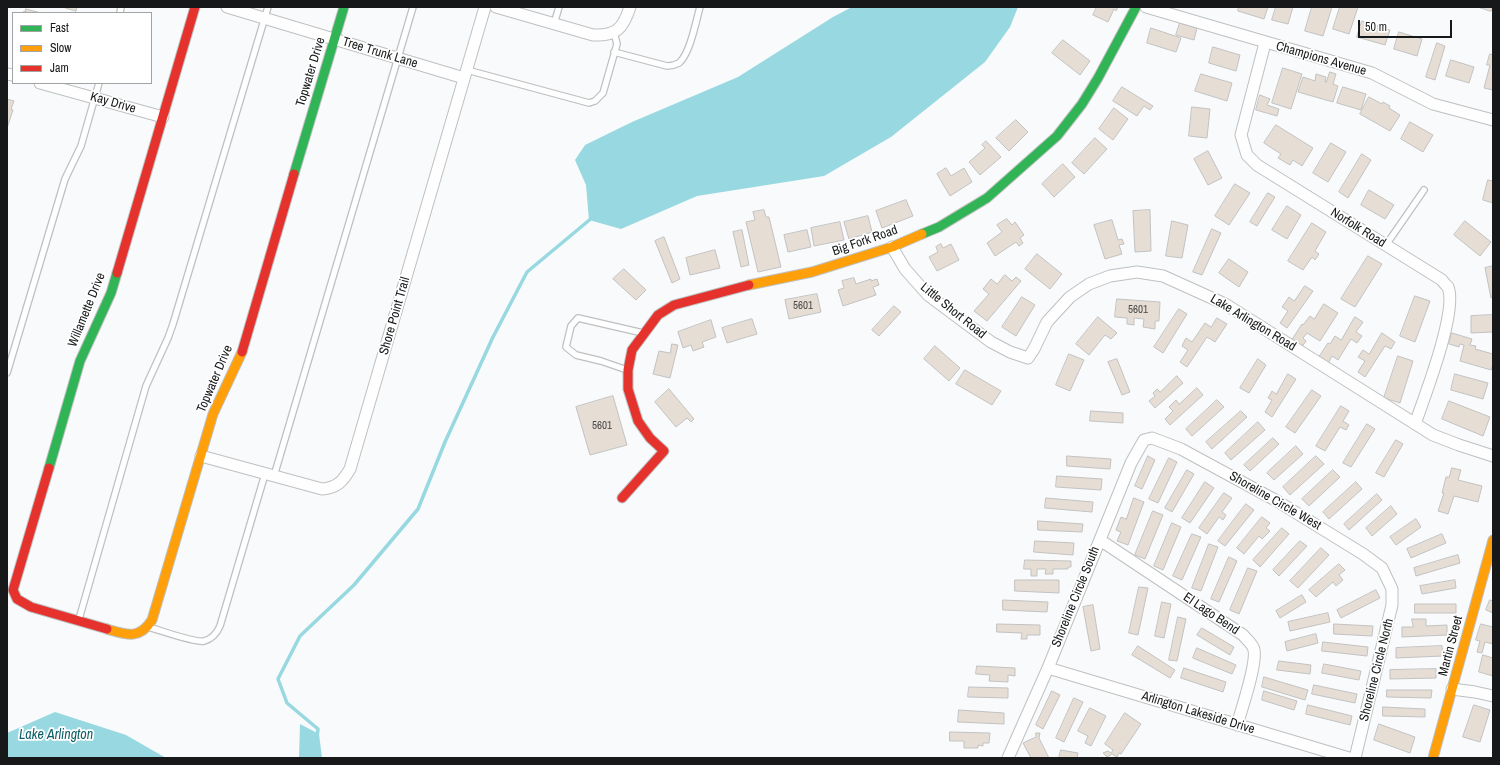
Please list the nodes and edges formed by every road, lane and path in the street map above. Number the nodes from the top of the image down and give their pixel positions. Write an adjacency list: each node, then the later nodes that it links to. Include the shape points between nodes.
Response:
1 (195, 7): 24 (street, Willamette Drive)
2 (227, 7): 13 (street, Tree Trunk Lane)
3 (268, 7): 13 (lane)
4 (344, 7): 16 (street, Topwater Drive)
5 (413, 7): 19 (lane)
6 (485, 7): 20 (street, Shore Point Trail)
7 (496, 7): 14 (street)
8 (559, 7): 14 (lane)
9 (630, 7): 15 (street, via 621,27)
10 (700, 7): 18 (lane, via 688,47 680,62 666,66)
11 (1136, 7): 28 (street, Big Fork Road, via 1098,78 1057,136 987,198 939,227)
12 (1146, 7): 17 (street, Champions Avenue)
13 (265, 18): 16 (street, Tree Trunk Lane); 43 (lane, via 173,324 146,386)
14 (554, 24): 15 (street, via 593,36 604,36)
15 (614, 32): 18 (lane, via 617,44)
16 (335, 39): 19 (street, Tree Trunk Lane); 35 (street, Topwater Drive, via 241,354 213,414)
17 (1265, 43): 25 (street, Champions Avenue, via 1372,73 1433,104); 27 (street, Norfolk Road, via 1241,135 1247,155 1257,165)
18 (614, 52): 20 (lane, via 603,92 595,101 589,103)
19 (398, 58): 20 (street, Tree Trunk Lane); 37 (lane)
20 (466, 74): 37 (street, Shore Point Trail, via 350,469 344,479 330,489)
21 (44, 84): 23 (street, Kay Drive)
22 (99, 84): 23 (lane)
23 (95, 98): 24 (street, Kay Drive); 32 (lane, via 81,146 65,179)
24 (163, 117): 42 (street, Willamette Drive, via 111,293 80,361 14,585)
25 (1492, 121)
26 (1424, 190): 27 (lane)
27 (1386, 245): 33 (street, Norfolk Road, via 1442,280 1448,287 1449,315)
28 (892, 246): 29 (street, Big Fork Road, via 812,272 742,286 674,305 658,315); 30 (street, Little Short Road, via 905,269 928,295 991,342)
29 (644, 333): 31 (street, Big Fork Road, via 632,350); 31 (lane, via 578,318 571,326 566,347 576,355)
30 (1028, 358): 33 (street, Lake Arlington Road, via 1047,322 1070,297 1089,284 1110,276 1137,272 1162,276 1225,304)
31 (628, 370): 38 (street, Big Fork Road, via 628,389 638,421 650,438 664,451)
32 (7, 373)
33 (1416, 424): 36 (street, Lake Arlington Road, via 1433,435)
34 (1147, 439): 39 (street, Shoreline Circle South, via 1144,440 1132,463); 41 (street, Shoreline Circle West, via 1152,438 1181,449 1277,501 1363,554 1382,568)
35 (201, 456): 37 (street, Shore Point Trail); 44 (street, Topwater Drive)
36 (1493, 456)
37 (270, 475): 44 (lane, via 217,632 210,639 198,641)
38 (622, 498)
39 (1100, 540): 45 (street, Shoreline Circle South); 48 (street, El Lago Bend, via 1243,635 1252,646 1254,662)
40 (1493, 540): 46 (street, Martin Street)
41 (1390, 583): 51 (street, Shoreline Circle North, via 1392,605)
42 (13, 597): 43 (street, via 31,607)
43 (78, 621): 44 (street, via 132,635 139,634)
44 (148, 627)
45 (1048, 668): 48 (street, Arlington Lakeside Drive); 49 (street, Shoreline Circle South)
46 (1452, 689): 47 (street); 52 (street, Martin Street)
47 (1493, 696)
48 (1238, 725): 50 (street, Arlington Lakeside Drive)
49 (1008, 758)
50 (1349, 758)
51 (1355, 758)
52 (1433, 758)

